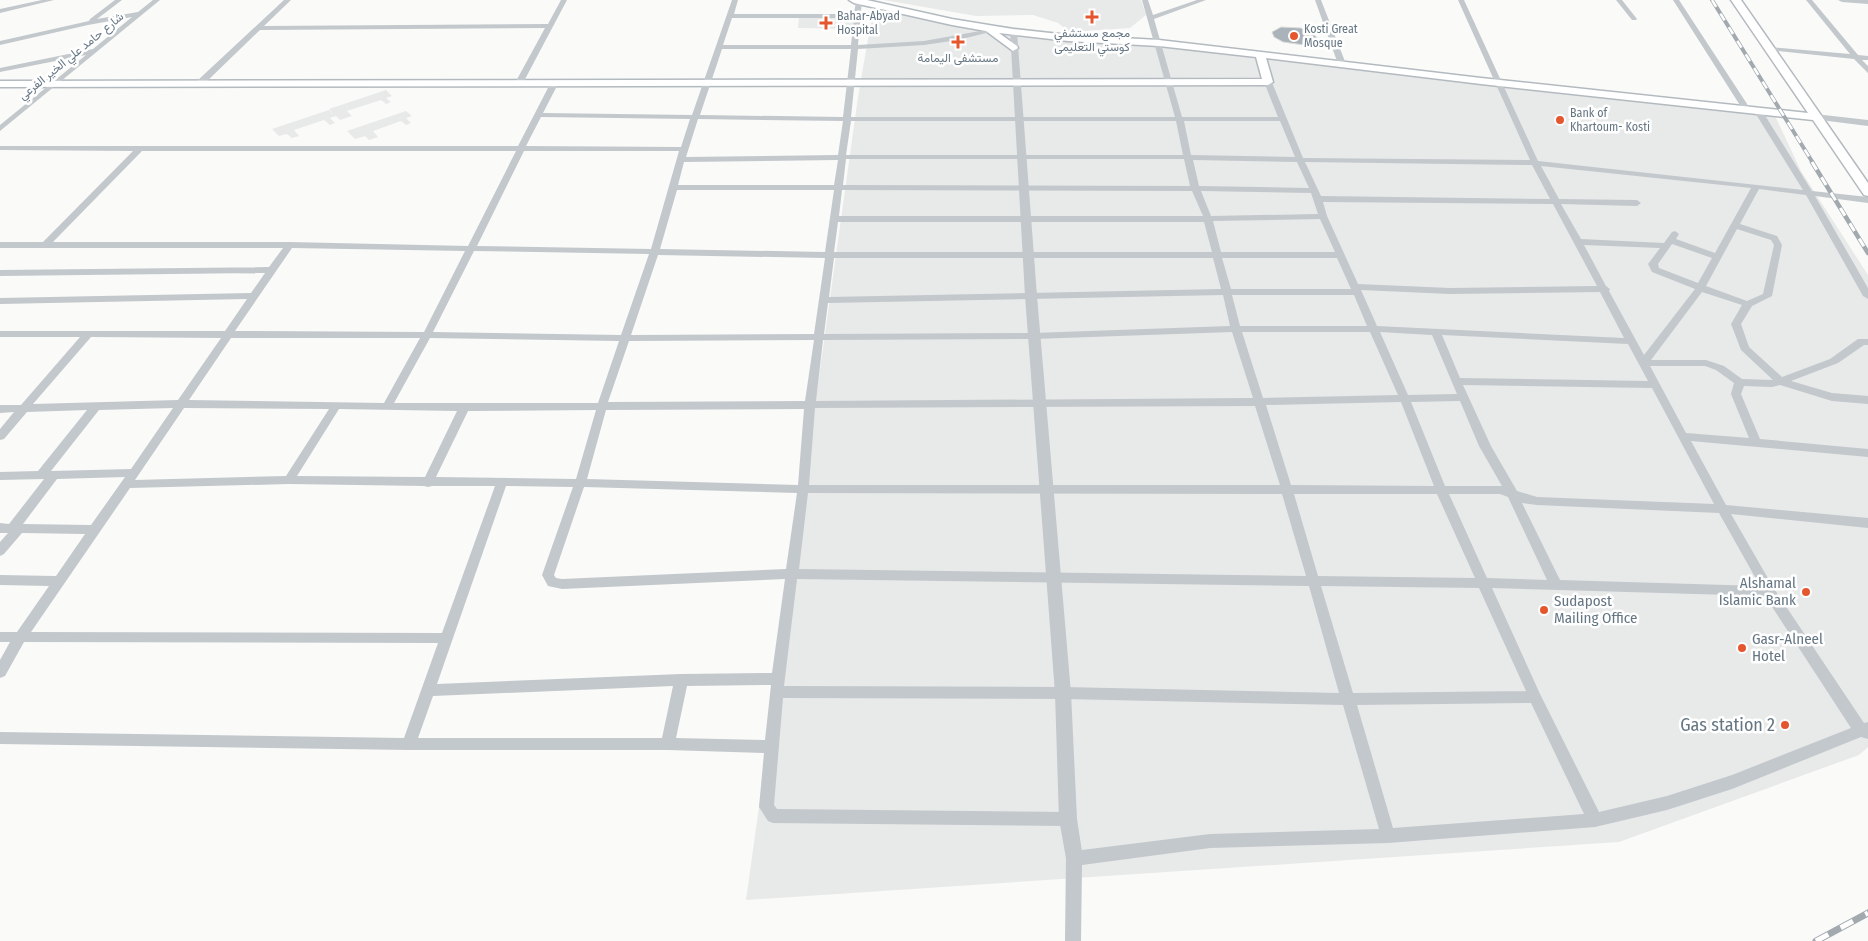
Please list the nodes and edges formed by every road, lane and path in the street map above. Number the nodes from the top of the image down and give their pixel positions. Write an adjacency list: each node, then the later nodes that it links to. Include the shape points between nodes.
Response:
1 (52, 0): 18 (street)
2 (119, 0): 24 (street)
3 (157, 0): 19 (street, شارع حامد علي الخير الفرعي)
4 (288, 0): 26 (street)
5 (564, 0): 25 (street)
6 (735, 0): 20 (street)
7 (1145, 0): 22 (street)
8 (1203, 0): 22 (street)
9 (1318, 0): 38 (street)
10 (1461, 0): 45 (street)
11 (1619, 0): 23 (street)
12 (1676, 0): 52 (street)
13 (1736, 0): 33 (main road)
14 (1809, 0): 36 (street)
15 (1842, 0): 17 (street)
16 (856, 1): 21 (street); 27 (main road)
17 (1868, 2)
18 (0, 11)
19 (141, 14): 24 (street); 34 (street, شارع حامد علي الخير الفرعي)
20 (730, 16): 21 (street); 31 (street)
21 (857, 16): 32 (street)
22 (1150, 18): 30 (street)
23 (1634, 20)
24 (88, 23): 29 (street)
25 (550, 26): 26 (street); 49 (street)
26 (259, 28): 48 (street)
27 (990, 30): 28 (main road); 28 (main road); 32 (street, via 921,43)
28 (1013, 42): 30 (main road, via 1036,35); 44 (street)
29 (0, 43)
30 (1158, 44): 35 (main road); 41 (street)
31 (719, 47): 32 (street); 51 (street)
32 (855, 47): 43 (street)
33 (1770, 49): 36 (street); 57 (main road)
34 (95, 50): 39 (street); 47 (street, شارع حامد علي الخير الفرعي)
35 (1260, 54): 38 (main road); 42 (main road)
36 (1856, 57): 37 (street); 40 (street)
37 (1868, 58)
38 (1342, 64): 45 (main road)
39 (0, 70)
40 (1868, 71)
41 (1169, 82): 42 (main road); 44 (main road); 56 (street)
42 (1268, 82): 59 (street)
43 (850, 83): 44 (main road); 51 (main road); 55 (street)
44 (1016, 83): 58 (street)
45 (1499, 83): 52 (main road); 73 (street)
46 (0, 84): 47 (main road)
47 (56, 84): 48 (main road); 61 (street, شارع حامد علي الخير الفرعي)
48 (200, 84): 49 (main road)
49 (519, 84): 50 (main road)
50 (554, 84): 51 (main road); 53 (street)
51 (706, 84): 54 (street)
52 (1752, 111): 57 (main road); 80 (street)
53 (538, 115): 54 (street); 66 (street)
54 (695, 117): 55 (street); 67 (street)
55 (847, 118): 58 (street); 68 (street)
56 (1180, 118): 58 (street); 59 (street); 70 (street)
57 (1815, 118): 62 (street); 79 (main road)
58 (1020, 119): 69 (street)
59 (1282, 119): 72 (street)
60 (0, 120): 61 (street)
61 (12, 120): 63 (street, شارع حامد علي الخير الفرعي)
62 (1868, 123)
63 (0, 129)
64 (0, 148): 65 (street)
65 (140, 148): 66 (street); 92 (street)
66 (520, 148): 67 (street); 95 (street)
67 (684, 149): 71 (street)
68 (842, 157): 69 (street); 71 (street); 78 (street)
69 (1020, 157): 70 (street); 75 (street)
70 (1188, 157): 72 (street); 77 (street)
71 (681, 160): 76 (street)
72 (1300, 160): 73 (street); 81 (street)
73 (1535, 163): 74 (street); 83 (street)
74 (1756, 186): 80 (street); 89 (street)
75 (1023, 187): 77 (street); 78 (street); 86 (street)
76 (674, 188): 78 (street); 96 (street)
77 (1195, 188): 81 (street); 88 (street)
78 (838, 189): 87 (street)
79 (1868, 192)
80 (1809, 193): 82 (street); 110 (street)
81 (1316, 195): 83 (street); 85 (street)
82 (1868, 200)
83 (1557, 203): 84 (street); 91 (street)
84 (1637, 203)
85 (1323, 216): 88 (street); 100 (street)
86 (1025, 219): 87 (street); 88 (street); 97 (street)
87 (834, 220): 98 (street)
88 (1208, 220): 99 (street)
89 (1735, 225): 101 (street); 113 (street, via 1774,238 1778,245 1767,296)
90 (1670, 240): 91 (street); 101 (street); 104 (street, via 1654,264 1656,270)
91 (1578, 242): 106 (street)
92 (46, 244): 93 (street); 94 (street)
93 (0, 245)
94 (289, 245): 95 (street); 102 (street)
95 (470, 248): 96 (street); 120 (street)
96 (654, 250): 98 (street); 123 (street)
97 (1028, 254): 98 (street); 99 (street); 109 (street)
98 (829, 255): 111 (street)
99 (1216, 255): 100 (street); 107 (street)
100 (1341, 255): 105 (street)
101 (1716, 256): 104 (street)
102 (271, 270): 103 (street); 108 (street)
103 (0, 273)
104 (1700, 288): 113 (street); 126 (street)
105 (1355, 289): 106 (street); 107 (street); 115 (street)
106 (1605, 289): 124 (street)
107 (1226, 292): 109 (street); 114 (street)
108 (253, 296): 112 (street); 119 (street)
109 (1031, 296): 111 (street); 122 (street)
110 (1868, 296)
111 (824, 300): 121 (street)
112 (0, 301)
113 (1748, 304): 128 (street, via 1736,324 1745,348)
114 (1236, 329): 115 (street); 122 (street); 134 (street)
115 (1374, 329): 116 (street); 132 (street)
116 (1435, 331): 124 (street); 127 (street)
117 (89, 333): 118 (street); 119 (street); 144 (street)
118 (0, 334)
119 (227, 335): 120 (street); 135 (street)
120 (427, 335): 123 (street); 139 (street)
121 (820, 336): 122 (street); 123 (street); 141 (street)
122 (1034, 336): 136 (street)
123 (626, 338): 140 (street)
124 (1630, 341): 126 (street)
125 (1868, 342): 128 (street, via 1862,341 1834,361)
126 (1643, 363): 129 (street, via 1706,363); 130 (street)
127 (1458, 381): 130 (street); 131 (street)
128 (1780, 381): 129 (street, via 1772,384); 133 (street, via 1832,396)
129 (1740, 382): 147 (street, via 1736,394)
130 (1655, 385): 146 (street)
131 (1465, 397): 132 (street); 161 (street, via 1485,446)
132 (1405, 399): 134 (street); 160 (street)
133 (1868, 400)
134 (1260, 402): 136 (street); 159 (street)
135 (180, 404): 137 (street); 138 (street); 149 (street)
136 (1041, 404): 141 (street); 158 (street)
137 (96, 406): 144 (street); 151 (street)
138 (336, 406): 139 (street); 152 (street)
139 (387, 406): 142 (street)
140 (602, 406): 141 (street); 142 (street); 155 (street)
141 (810, 406): 157 (street)
142 (464, 407): 153 (street)
143 (0, 408): 144 (street)
144 (24, 408): 145 (street)
145 (0, 436)
146 (1682, 436): 147 (street); 162 (street)
147 (1756, 443): 148 (street)
148 (1868, 453)
149 (134, 473): 151 (street); 156 (street)
150 (0, 476): 151 (street)
151 (46, 476): 164 (street)
152 (289, 480): 153 (street); 156 (street)
153 (428, 483): 154 (street)
154 (502, 483): 155 (street); 177 (street)
155 (580, 483): 157 (street); 167 (street, via 548,575 552,582)
156 (127, 484): 165 (street)
157 (803, 489): 158 (street); 167 (street)
158 (1048, 490): 159 (street); 168 (street)
159 (1287, 490): 160 (street); 171 (street)
160 (1441, 490): 161 (street, via 1501,490); 172 (street)
161 (1513, 495): 162 (street, via 1547,502); 173 (street)
162 (1722, 508): 163 (street); 174 (street)
163 (1868, 523)
164 (10, 529): 165 (street); 166 (street)
165 (96, 530): 170 (street)
166 (0, 551)
167 (793, 574): 168 (street); 180 (street)
168 (1053, 579): 171 (street); 182 (street)
169 (0, 580): 170 (street)
170 (60, 581): 176 (street)
171 (1314, 582): 172 (street); 184 (street)
172 (1484, 583): 173 (street); 183 (street)
173 (1556, 585): 174 (street)
174 (1770, 591): 185 (street)
175 (0, 637): 176 (street)
176 (20, 637): 177 (street); 178 (street)
177 (446, 638): 181 (street)
178 (0, 672)
179 (681, 680): 180 (street); 181 (street); 188 (street)
180 (778, 686): 182 (street); 189 (street)
181 (429, 690): 187 (street)
182 (1063, 693): 184 (street); 190 (street)
183 (1535, 697): 184 (street); 191 (street)
184 (1348, 699): 192 (street)
185 (1866, 731): 191 (street, via 1732,782 1667,803)
186 (0, 738): 187 (street)
187 (410, 744): 188 (street)
188 (668, 744): 189 (street)
189 (772, 747): 190 (street, via 766,807 773,816)
190 (1068, 820): 193 (street)
191 (1595, 820): 192 (street)
192 (1388, 836): 193 (street, via 1210,841)
193 (1074, 858): 194 (street)
194 (1073, 941)

